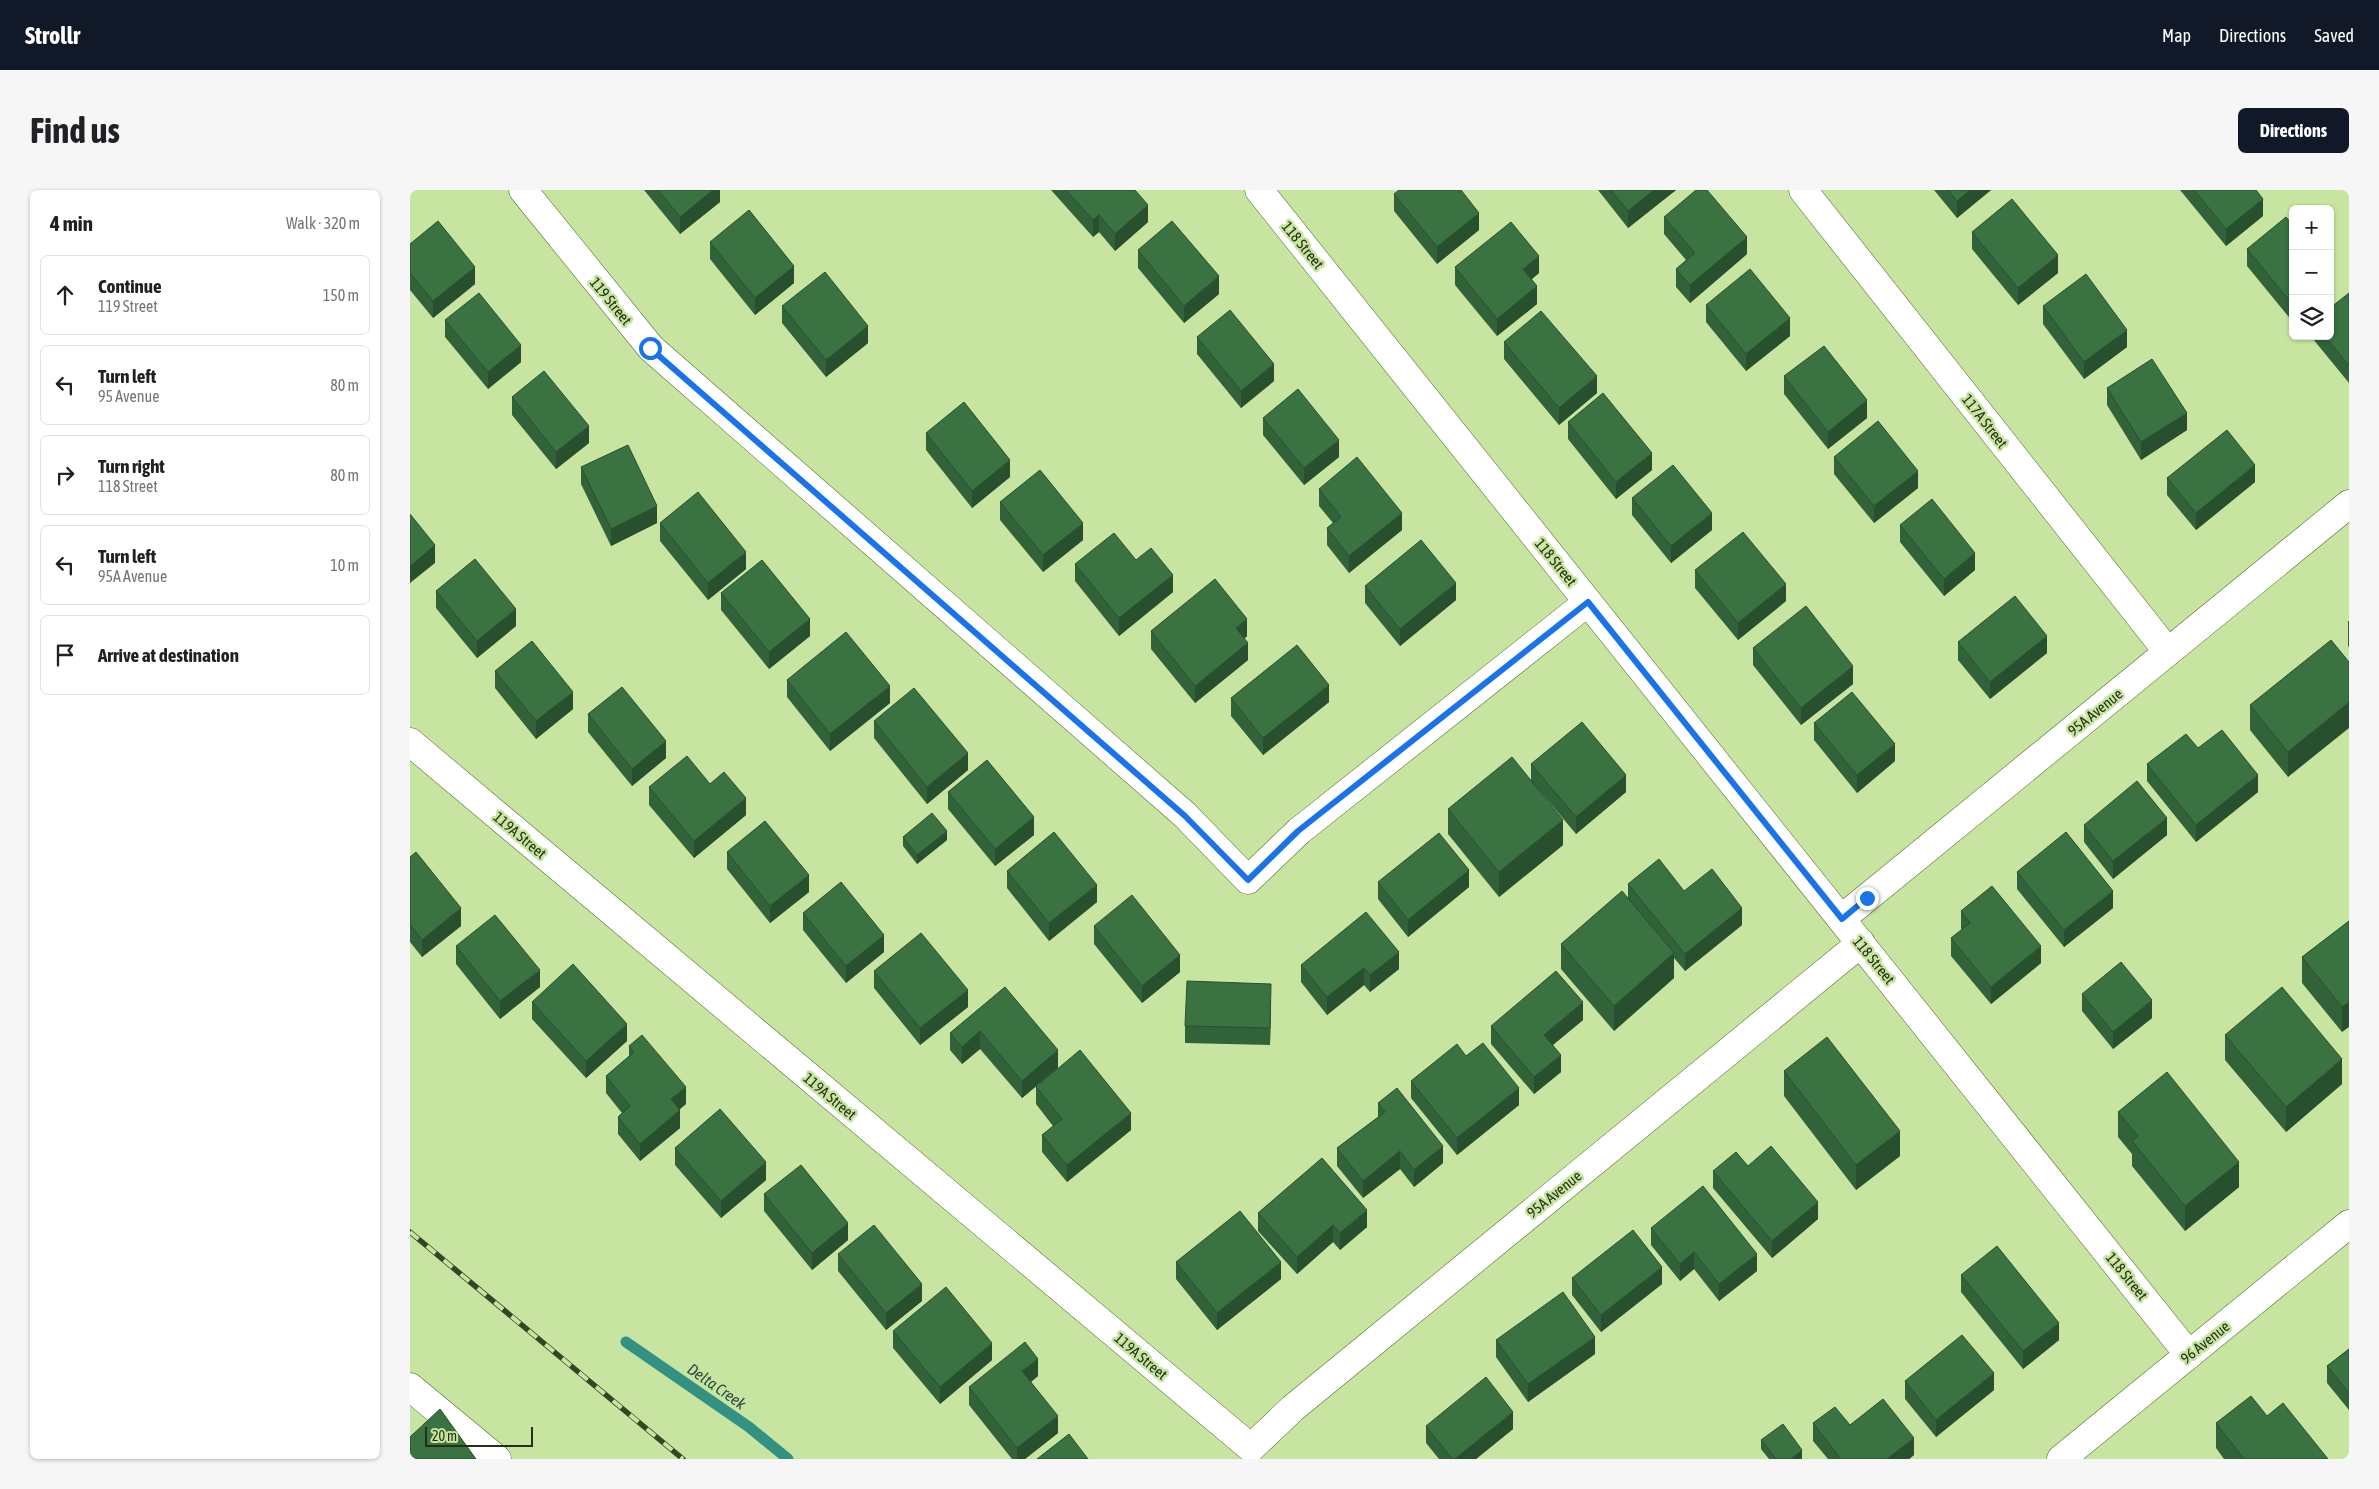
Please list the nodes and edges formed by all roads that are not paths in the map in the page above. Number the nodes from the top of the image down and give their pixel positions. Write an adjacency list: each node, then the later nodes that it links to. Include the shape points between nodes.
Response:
1 (523, 190): 5 (street, 119 Street, via 650,348 1185,816 1248,880 1298,831)
2 (1259, 190): 5 (street, 118 Street)
3 (1803, 190): 6 (street, 117A Street)
4 (2349, 504): 6 (street, 95A Avenue)
5 (1588, 602): 8 (street, 118 Street)
6 (2168, 652): 8 (street, 95A Avenue)
7 (410, 742): 13 (street, 119A Street)
8 (1842, 919): 9 (street, 118 Street)
9 (1861, 943): 11 (street, 118 Street); 13 (street, 95A Avenue, via 1293,1408)
10 (2349, 1224): 11 (street, 96 Avenue)
11 (2190, 1355): 15 (street, 96 Avenue)
12 (410, 1387): 14 (street)
13 (1251, 1448)
14 (497, 1459)
15 (2061, 1459)

